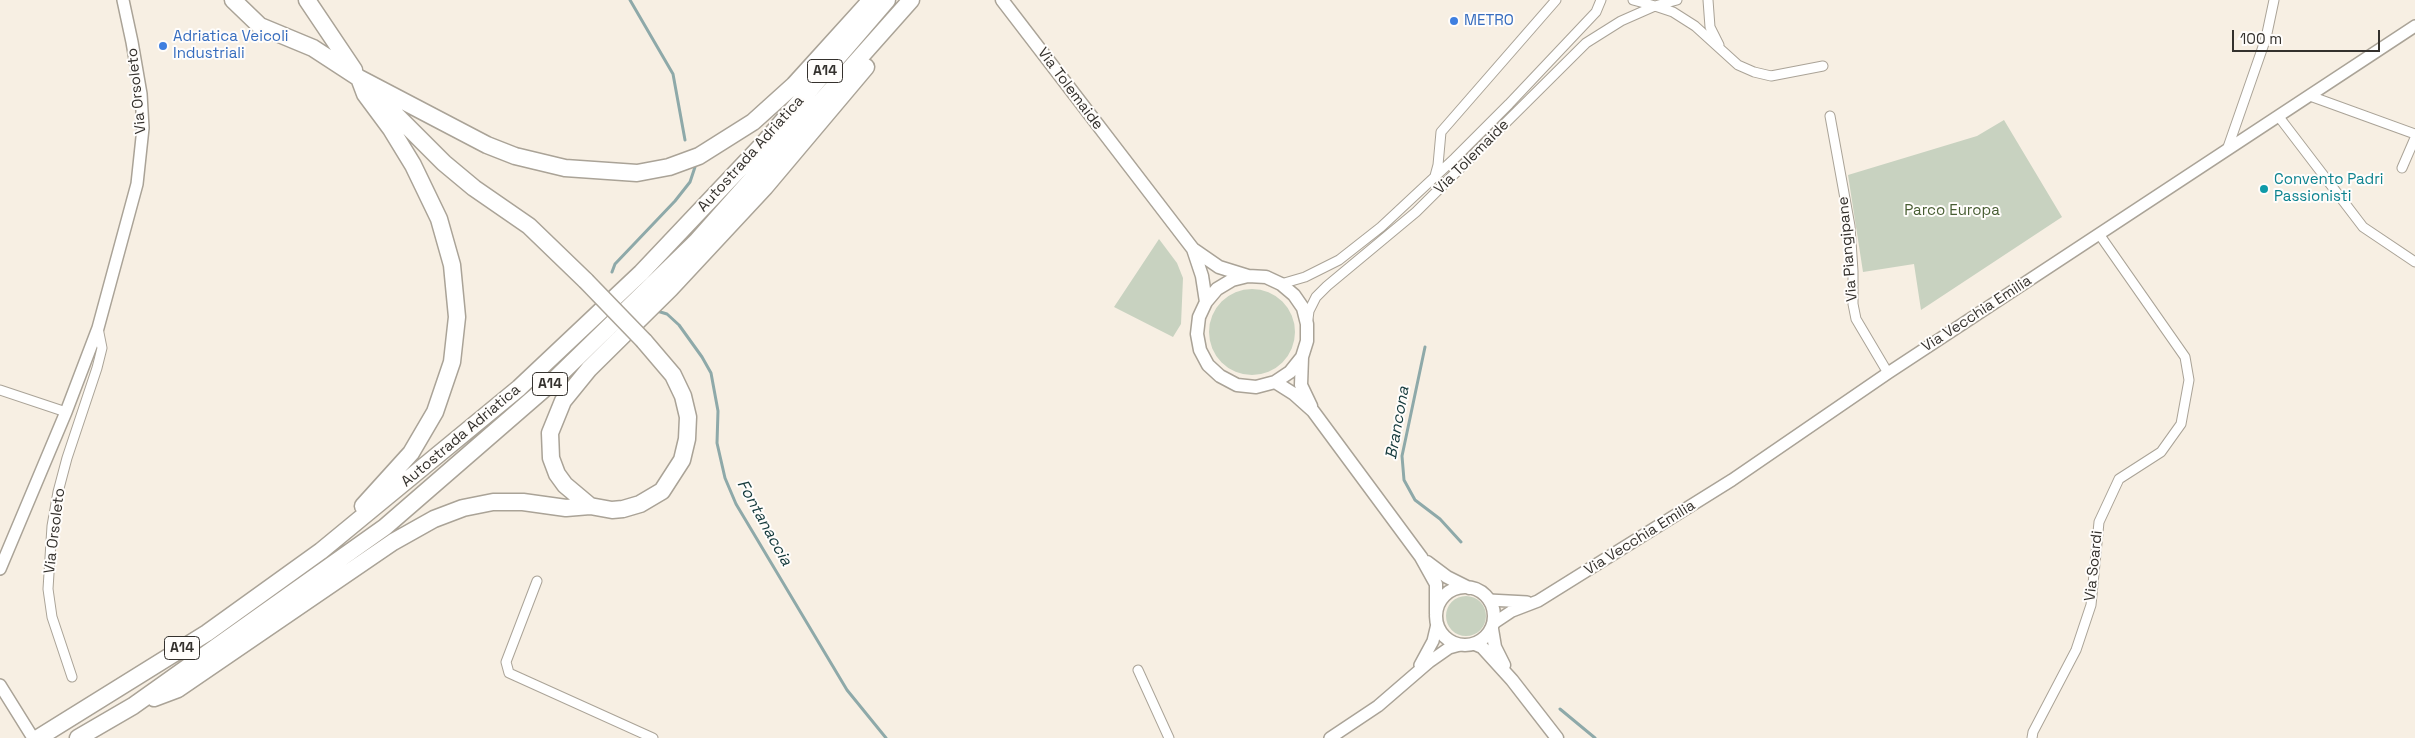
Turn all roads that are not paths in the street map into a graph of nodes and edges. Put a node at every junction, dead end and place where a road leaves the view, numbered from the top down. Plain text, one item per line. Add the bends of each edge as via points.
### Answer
1 (123, 0) edge
2 (234, 0) edge
3 (307, 0) edge
4 (871, 0) edge
5 (887, 0) edge
6 (912, 0) edge
7 (917, 0) edge
8 (1002, 0) edge
9 (1556, 0) edge
10 (1602, 0) edge
11 (1633, 0) edge
12 (1677, 0) edge
13 (1708, 0) edge
14 (2274, 0) edge
15 (1655, 6) junction
16 (2415, 26) edge
17 (1724, 54) junction
18 (1823, 66) dead end
19 (359, 78) junction
20 (2310, 96) junction
21 (1830, 116) dead end
22 (2279, 117) junction
23 (2415, 136) edge
24 (2227, 150) junction
25 (2402, 168) dead end
26 (1434, 177) junction
27 (2099, 234) junction
28 (1193, 249) junction
29 (2415, 262) edge
30 (1248, 276) junction
31 (1282, 284) junction
32 (1206, 302) junction
33 (1307, 324) junction
34 (98, 328) junction
35 (1302, 356) junction
36 (1888, 373) junction
37 (1274, 382) junction
38 (0, 390) edge
39 (1313, 410) junction
40 (66, 412) junction
41 (590, 506) junction
42 (321, 551) junction
43 (1421, 557) junction
44 (0, 569) edge
45 (537, 582) dead end
46 (1469, 588) junction
47 (1489, 600) junction
48 (1538, 601) junction
49 (1437, 619) junction
50 (1493, 626) junction
51 (1475, 644) junction
52 (1460, 645) junction
53 (1138, 670) dead end
54 (72, 677) dead end
55 (1411, 679) junction
56 (1512, 680) junction
57 (0, 685) edge
58 (133, 706) junction
59 (32, 738) edge
60 (38, 738) edge
61 (78, 738) edge
62 (653, 738) edge
63 (1169, 738) edge
64 (1330, 738) edge
65 (1557, 738) edge
66 (2032, 738) edge

1 - 34 street, Via Orsoleto via 141,94 141,158
2 - 19 highway via 260,26 313,48
3 - 19 highway
4 - 19 highway via 800,79 753,122 699,156 650,171 590,172 515,156 464,135
5 - 42 highway, Autostrada Adriatica / A14 via 764,143 640,273 519,388
6 - 58 highway, Autostrada Adriatica / A14 via 696,242 551,383 385,527
7 - 41 highway via 765,187 670,289 589,369 563,401 550,433 550,458 565,485
8 - 28 main road, Via Tolemaide
9 - 26 street via 1441,132
10 - 26 street, Via Tolemaide via 1591,18
11 - 15 street
12 - 15 street, Via Tolemaide
13 - 17 street via 1710,27
14 - 24 street via 2266,38
15 - 17 street via 1673,12 1695,26
15 - 33 street, Via Tolemaide via 1586,43 1416,212 1327,286 1316,298
16 - 20 street, Via Vecchia Emilia
17 - 18 street via 1738,65 1771,76
19 - 41 highway, bridge via 444,163 528,226 644,340 673,375 683,396 688,428 678,470 662,491 640,504 612,510
19 - 42 highway via 365,94 413,165 439,219 452,265 457,317 447,380 423,434 398,469
20 - 22 street, Via Vecchia Emilia
20 - 23 street
21 - 36 street, Via Piangipane via 1850,226 1856,319
22 - 24 street, Via Vecchia Emilia
22 - 29 street via 2362,227
23 - 25 street
24 - 27 street, Via Vecchia Emilia
26 - 31 street, Via Tolemaide via 1381,227 1339,260
27 - 36 street, Via Vecchia Emilia
27 - 66 street, Via Soardi via 2185,357 2189,380 2181,424 2161,452 2119,479 2099,522 2091,605 2076,650
28 - 30 main road, Via Tolemaide via 1219,267
28 - 32 main road, Via Tolemaide
30 - 31 main road, Via Tolemaide
30 - 32 main road, Via Tolemaide via 1217,289
31 - 33 main road, Via Tolemaide via 1298,302
32 - 37 main road, Via Tolemaide via 1199,317 1197,334 1200,350 1208,365 1237,385 1256,387
33 - 35 main road, Via Tolemaide via 1307,341
34 - 40 street, Via Orsoleto
34 - 54 street, Via Orsoleto via 102,348 67,458 52,526 50,607
35 - 37 main road, Via Tolemaide via 1290,372
35 - 39 main road, Via Tolemaide via 1301,385
36 - 48 street, Via Vecchia Emilia via 1732,480
37 - 39 main road, Via Tolemaide
38 - 40 street
39 - 43 main road, Via Tolemaide
40 - 44 street, Via Orsoleto
41 - 58 highway via 566,508 493,502 463,508 434,519 393,542 178,689
42 - 60 highway, Autostrada Adriatica / A14 via 207,633
43 - 46 main road, Via Tolemaide via 1434,570
43 - 49 main road, Via Tolemaide via 1436,584
45 - 62 street via 506,662 509,673
46 - 47 main road, Via Tolemaide via 1480,591
46 - 49 main road via 1453,590 1446,595 1440,602
47 - 48 street
47 - 50 main road via 1494,613
48 - 50 street, Via Vecchia Emilia via 1512,611
49 - 52 main road via 1443,636
49 - 55 street via 1436,633
50 - 51 main road via 1487,636
50 - 56 main road via 1495,647
51 - 52 main road
51 - 56 main road via 1482,647
52 - 55 street via 1449,648
53 - 63 street
55 - 64 street
56 - 65 main road
57 - 59 street
58 - 61 highway, Autostrada Adriatica / A14

